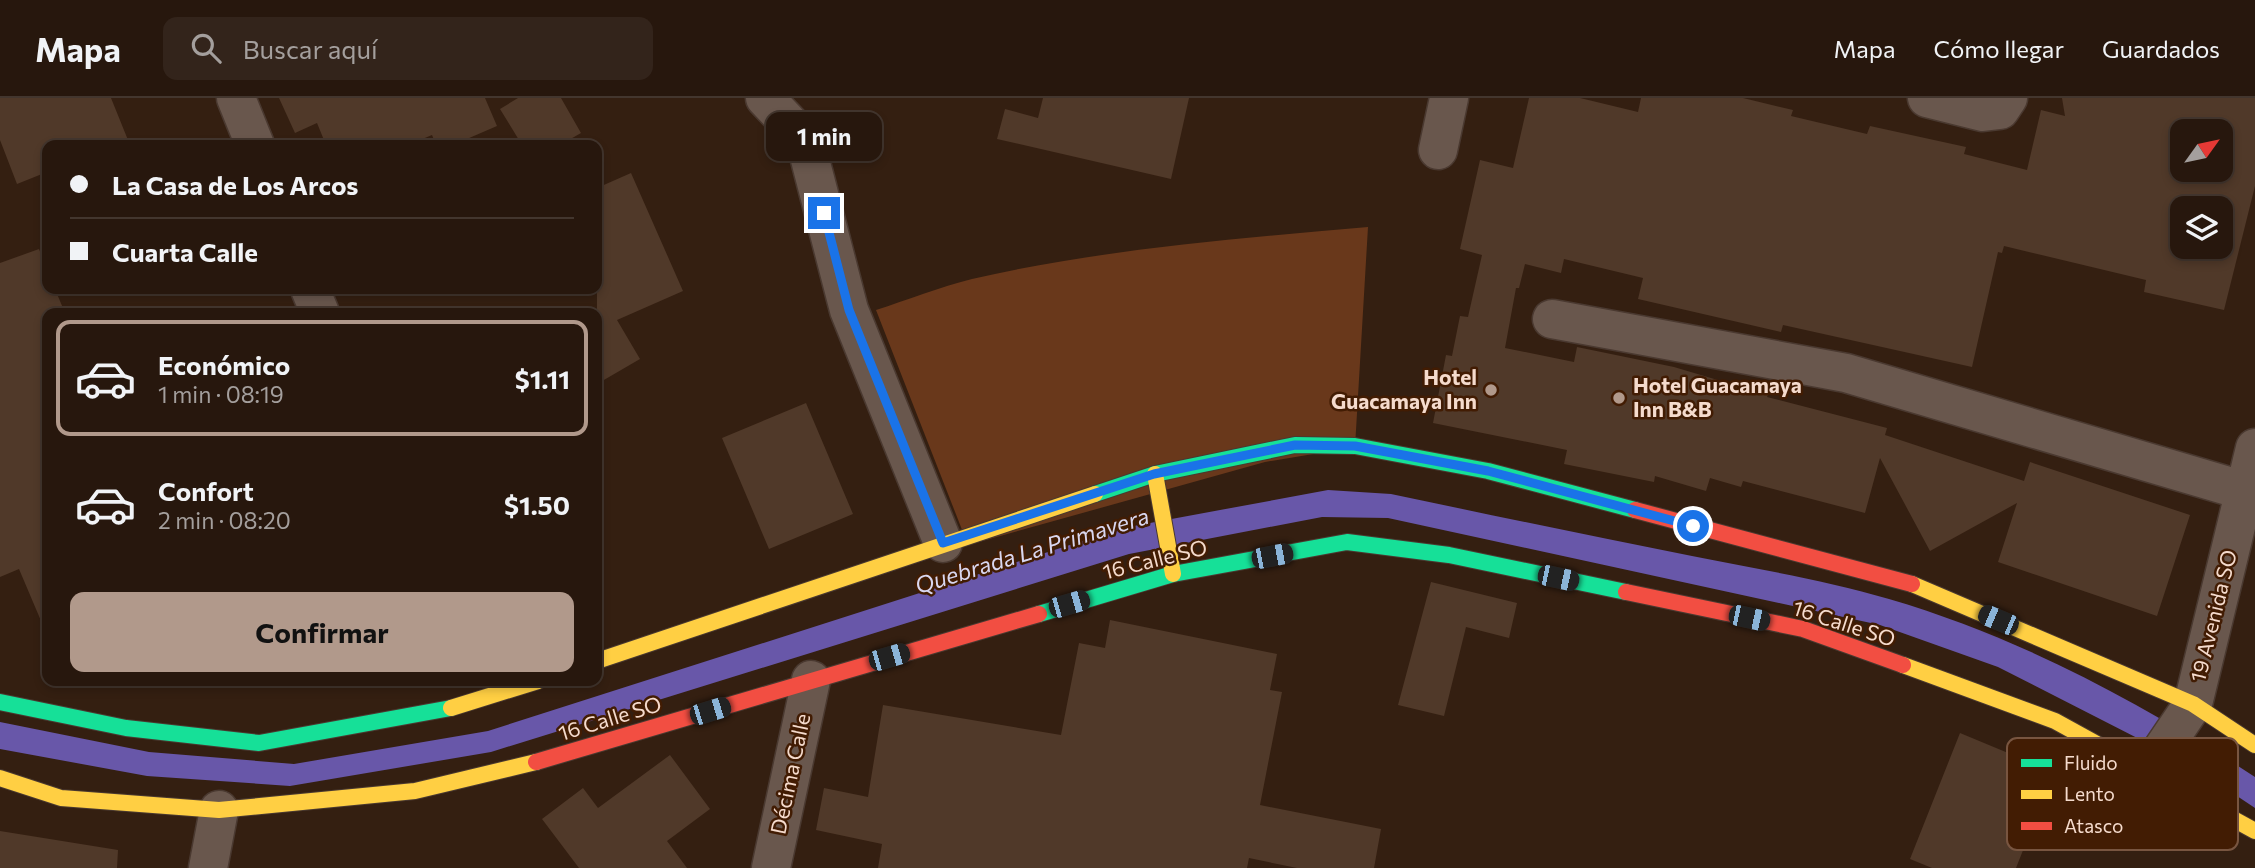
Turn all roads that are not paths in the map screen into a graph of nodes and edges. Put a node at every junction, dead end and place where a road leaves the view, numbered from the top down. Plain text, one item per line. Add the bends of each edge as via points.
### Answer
1 (236, 98) edge
2 (765, 98) edge
3 (1449, 98) edge
4 (1927, 98) edge
5 (2008, 98) edge
6 (253, 140) edge
7 (1438, 150) dead end
8 (1552, 319) dead end
9 (2255, 448) edge
10 (1154, 474) junction
11 (2245, 491) junction
12 (943, 543) junction
13 (1172, 574) junction
14 (602, 659) edge
15 (811, 680) junction
16 (506, 686) edge
17 (467, 692) edge
18 (0, 702) edge
19 (2190, 707) junction
20 (2088, 738) edge
21 (2170, 738) edge
22 (2255, 745) edge
23 (0, 778) edge
24 (219, 810) junction
25 (2238, 821) edge
26 (2255, 831) edge
27 (208, 868) edge
28 (771, 868) edge

1 - 6 street
2 - 12 street via 805,140 849,310
3 - 7 street
4 - 5 street via 1983,112 2000,110
8 - 11 street via 1846,373
9 - 11 street, 19 Avenida SO
10 - 12 street
10 - 13 street
10 - 19 street via 1295,445 1355,446 1488,471 1925,588
11 - 19 street, 19 Avenida SO
12 - 14 street
13 - 15 street, 16 Calle SO
13 - 20 street, 16 Calle SO via 1347,542 1449,555 1803,629 2055,721
15 - 24 street, 16 Calle SO via 558,757 415,791
15 - 28 street, Décima Calle
16 - 17 street
17 - 18 street via 259,743 127,728
19 - 21 street, 19 Avenida SO
19 - 22 street
23 - 24 street, 16 Calle SO via 61,799
24 - 27 street
25 - 26 street, 16 Calle SO

